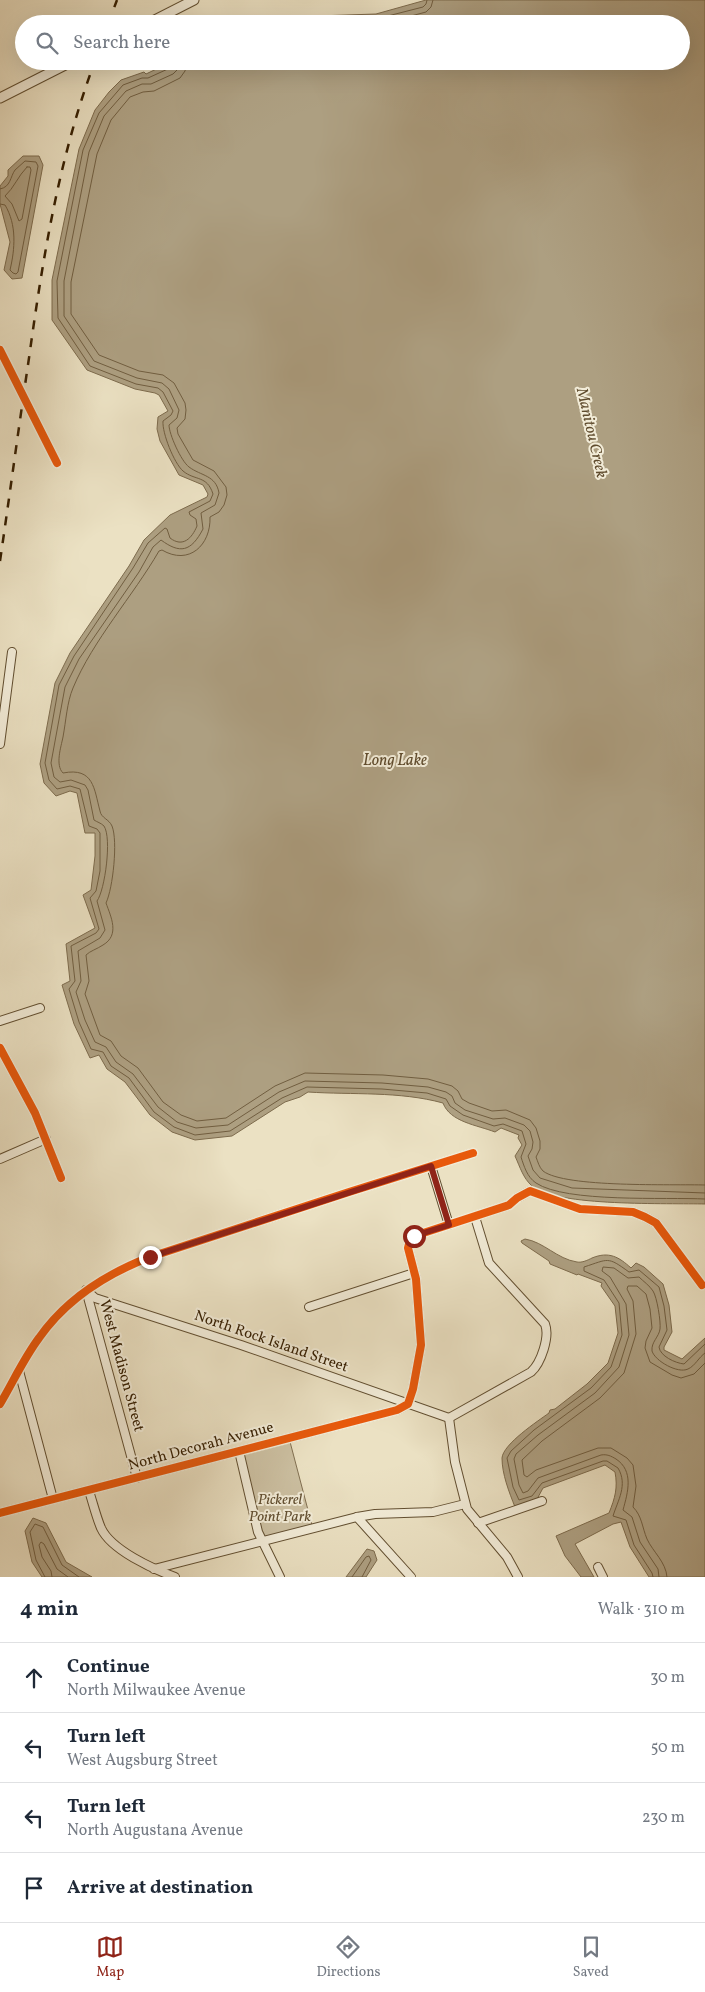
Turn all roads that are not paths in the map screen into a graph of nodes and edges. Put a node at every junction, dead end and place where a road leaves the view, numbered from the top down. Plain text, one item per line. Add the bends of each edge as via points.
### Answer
1 (194, 0) edge
2 (165, 15) edge
3 (55, 70) edge
4 (0, 98) edge
5 (0, 350) edge
6 (57, 463) dead end
7 (12, 652) dead end
8 (0, 744) edge
9 (40, 1008) dead end
10 (0, 1021) edge
11 (0, 1048) edge
12 (46, 1139) junction
13 (473, 1153) dead end
14 (0, 1159) edge
15 (431, 1166) junction
16 (61, 1178) dead end
17 (475, 1217) junction
18 (449, 1225) junction
19 (414, 1272) junction
20 (702, 1284) dead end
21 (86, 1290) junction
22 (310, 1307) dead end
23 (19, 1371) junction
24 (0, 1404) edge
25 (408, 1404) junction
26 (449, 1418) junction
27 (239, 1451) junction
28 (137, 1478) junction
29 (89, 1490) junction
30 (53, 1500) junction
31 (542, 1501) dead end
32 (465, 1504) junction
33 (0, 1513) edge
34 (356, 1517) junction
35 (478, 1523) junction
36 (263, 1542) junction
37 (598, 1567) dead end
38 (154, 1569) junction
39 (175, 1577) edge
40 (280, 1577) edge
41 (412, 1577) edge
42 (518, 1577) edge
43 (603, 1577) edge

1 - 2 street
3 - 4 street
5 - 6 street
7 - 8 street
9 - 10 street
11 - 12 street
12 - 14 street
12 - 16 street
13 - 15 street
15 - 18 street
15 - 21 street via 150,1257 122,1268
17 - 18 street
17 - 20 street via 509,1205 530,1191 580,1209 639,1213 656,1224
17 - 26 street via 490,1263 546,1324 547,1335 536,1367 531,1372
18 - 19 street via 410,1240 409,1255
19 - 22 street
19 - 25 street via 421,1345
21 - 23 street via 45,1330
21 - 25 street, North Rock Island Street via 95,1298
21 - 28 street, West Madison Street
23 - 24 street
23 - 30 street
25 - 26 street, North Rock Island Street
25 - 27 street, North Decorah Avenue via 398,1410
26 - 32 street
27 - 28 street, North Decorah Avenue
27 - 36 street
28 - 29 street, North Decorah Avenue
29 - 30 street, North Decorah Avenue
29 - 38 street via 101,1529 107,1537 117,1547
30 - 33 street, North Decorah Avenue
31 - 35 street
32 - 34 street via 433,1512
32 - 35 street
34 - 36 street
34 - 41 street
35 - 42 street via 507,1557
36 - 38 street
36 - 40 street
37 - 43 street
38 - 39 street

